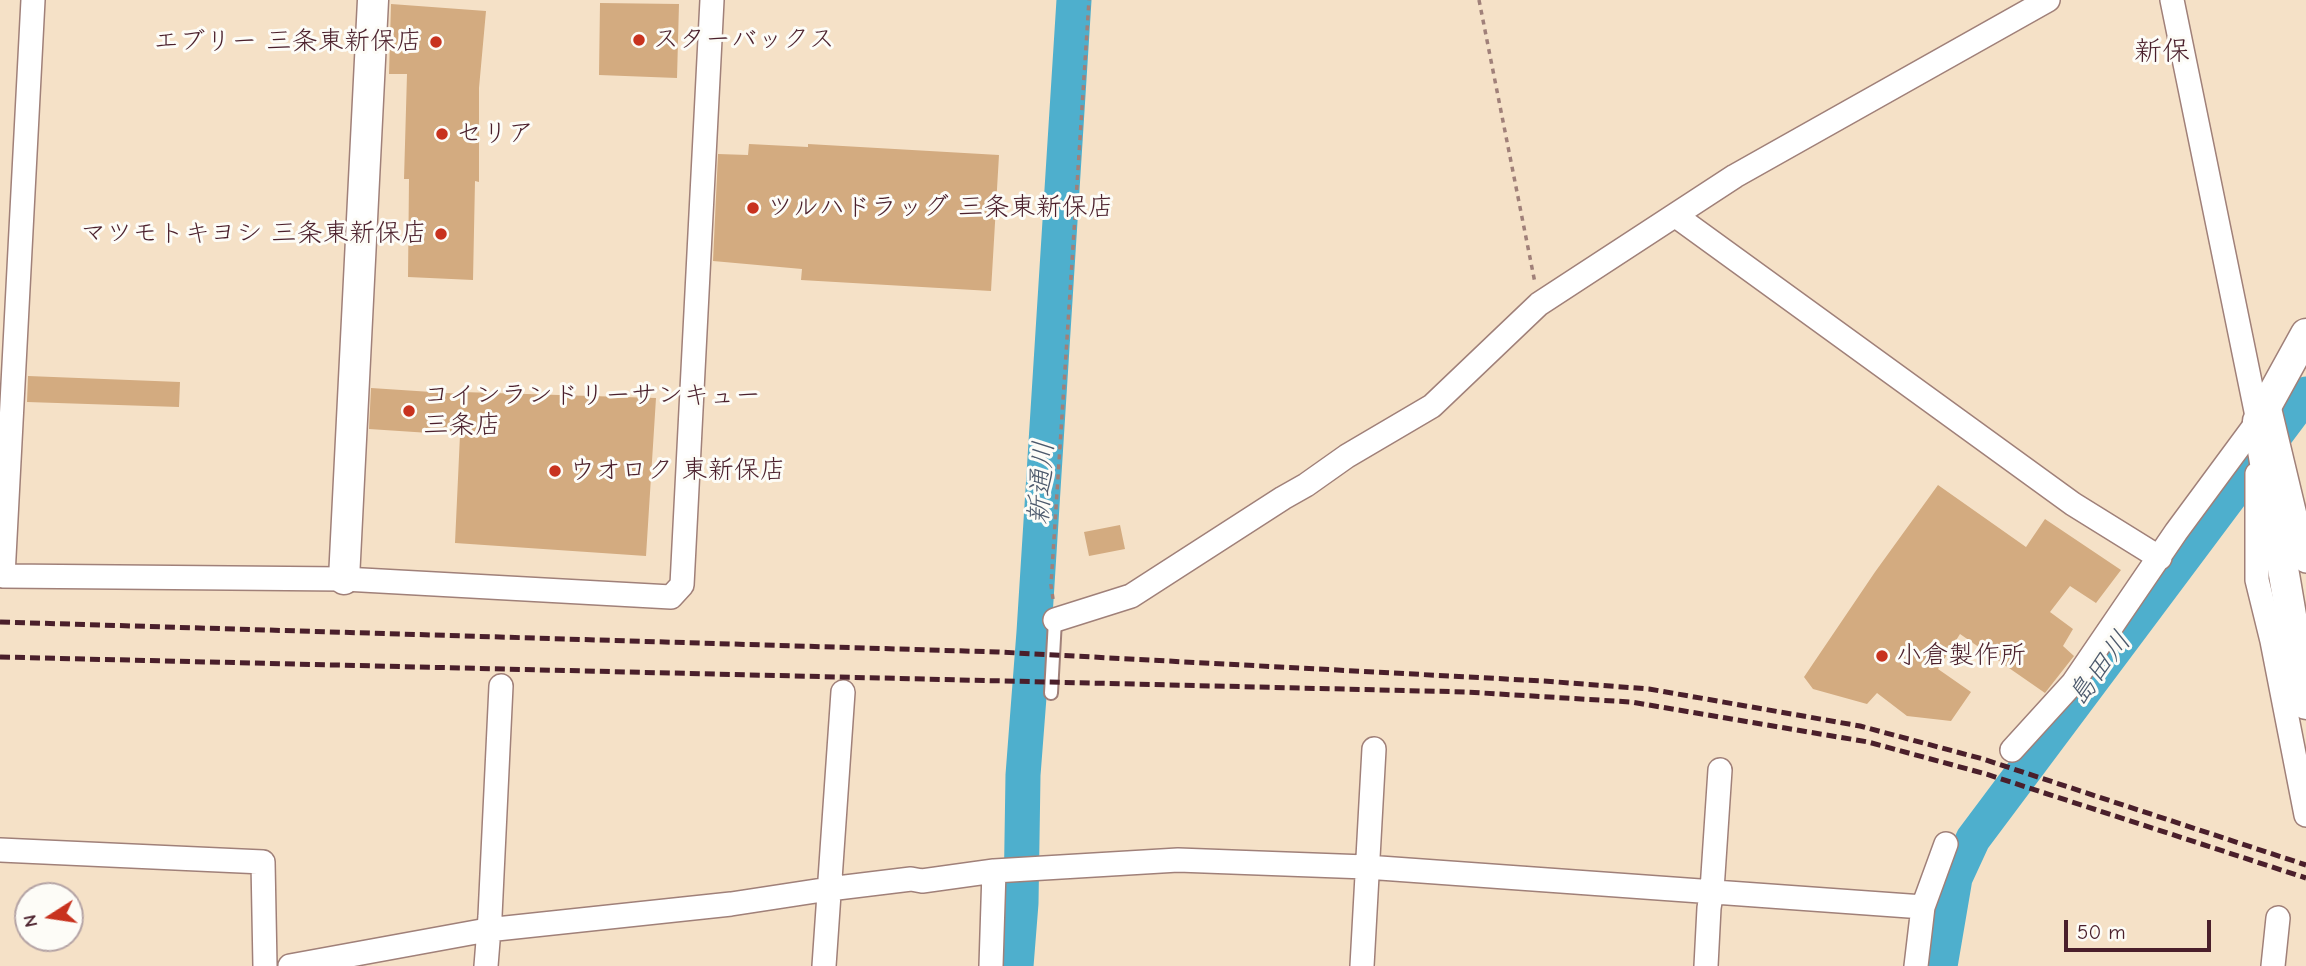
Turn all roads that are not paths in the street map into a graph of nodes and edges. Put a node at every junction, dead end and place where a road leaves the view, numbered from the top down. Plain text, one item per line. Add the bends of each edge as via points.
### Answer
1 (33, 0) edge
2 (373, 0) edge
3 (712, 0) edge
4 (2048, 0) edge
5 (2172, 0) edge
6 (1676, 216) junction
7 (2306, 334) edge
8 (2263, 412) junction
9 (2160, 558) junction
10 (2306, 561) edge
11 (1, 576) edge
12 (344, 579) junction
13 (1055, 620) joint
14 (501, 686) dead end
15 (843, 691) dead end
16 (2304, 692) edge
17 (1051, 693) dead end
18 (1374, 749) dead end
19 (2012, 750) dead end
20 (1720, 769) dead end
21 (2306, 815) edge
22 (1946, 844) dead end
23 (0, 850) edge
24 (1366, 867) junction
25 (994, 871) junction
26 (829, 889) junction
27 (1713, 890) junction
28 (1923, 907) junction
29 (2277, 918) dead end
30 (487, 930) junction
31 (265, 966) edge
32 (290, 966) edge
33 (486, 966) edge
34 (824, 966) edge
35 (991, 966) edge
36 (1362, 966) edge
37 (1706, 966) edge
38 (1916, 966) edge
39 (2273, 966) edge

1 - 11 street
2 - 12 street
3 - 12 street via 681,585 671,597
4 - 6 street via 1735,176
5 - 8 street
6 - 9 street via 2073,505
6 - 13 street via 1539,304 1432,406 1132,596
7 - 8 street
8 - 9 street
8 - 10 street
8 - 16 street
8 - 21 street via 2257,580
9 - 19 street via 2073,684
11 - 12 street
13 - 17 lane
14 - 30 street
15 - 26 street
18 - 24 street
20 - 27 street
22 - 28 street
23 - 31 street via 262,862
24 - 25 street via 1178,860
24 - 27 street
24 - 36 street
25 - 26 street
25 - 35 street
26 - 30 street
26 - 34 street
27 - 28 street
27 - 37 street
28 - 38 street
29 - 39 street
30 - 32 street
30 - 33 street

